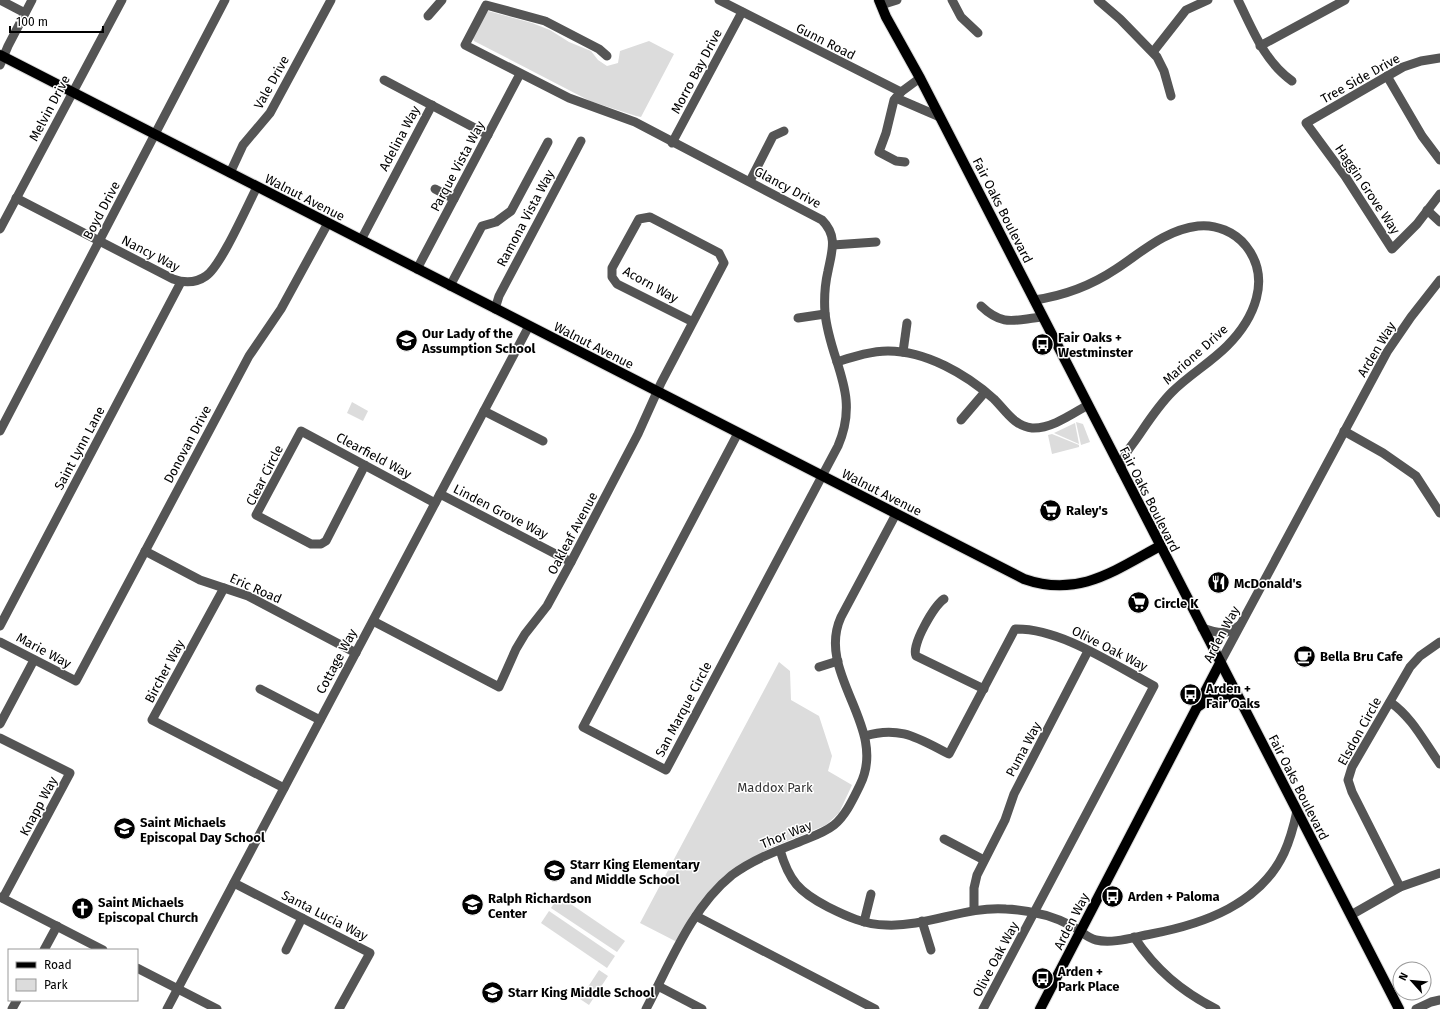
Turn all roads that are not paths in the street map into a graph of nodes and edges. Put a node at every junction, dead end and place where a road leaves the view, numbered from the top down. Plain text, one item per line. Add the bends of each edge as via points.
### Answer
1 (0, 0) edge
2 (32, 0) edge
3 (122, 0) edge
4 (225, 0) edge
5 (331, 0) edge
6 (442, 0) edge
7 (719, 0) edge
8 (897, 0) edge
9 (952, 0) edge
10 (1098, 0) edge
11 (1208, 0) edge
12 (1238, 0) edge
13 (1345, 0) edge
14 (880, 3) edge
15 (742, 12) junction
16 (25, 13) junction
17 (428, 16) dead end
18 (978, 33) dead end
19 (1260, 46) junction
20 (1153, 52) junction
21 (606, 56) dead end
22 (1440, 58) edge
23 (1, 59) edge
24 (520, 74) junction
25 (1387, 76) junction
26 (920, 78) junction
27 (384, 80) dead end
28 (1292, 81) dead end
29 (72, 92) junction
30 (898, 95) junction
31 (1170, 96) dead end
32 (432, 105) junction
33 (940, 117) junction
34 (1306, 123) joint
35 (784, 130) dead end
36 (155, 134) junction
37 (488, 135) junction
38 (581, 141) dead end
39 (548, 142) dead end
40 (672, 143) junction
41 (1440, 160) edge
42 (905, 162) dead end
43 (230, 173) junction
44 (750, 181) junction
45 (257, 187) junction
46 (435, 189) dead end
47 (1440, 194) edge
48 (16, 198) junction
49 (454, 199) junction
50 (1427, 210) junction
51 (1440, 222) edge
52 (328, 223) junction
53 (0, 229) edge
54 (361, 240) junction
55 (99, 241) junction
56 (876, 242) dead end
57 (833, 245) junction
58 (724, 260) joint
59 (417, 269) junction
60 (1440, 280) edge
61 (181, 282) junction
62 (450, 286) junction
63 (1034, 300) junction
64 (981, 306) dead end
65 (495, 309) junction
66 (825, 314) junction
67 (1043, 317) junction
68 (798, 318) dead end
69 (693, 322) junction
70 (907, 323) dead end
71 (529, 326) junction
72 (903, 352) junction
73 (837, 362) junction
74 (658, 392) junction
75 (985, 392) junction
76 (1088, 405) junction
77 (484, 411) junction
78 (961, 420) dead end
79 (0, 431) edge
80 (301, 431) joint
81 (1344, 431) junction
82 (738, 433) junction
83 (543, 442) dead end
84 (365, 465) junction
85 (1121, 470) junction
86 (823, 477) junction
87 (440, 494) junction
88 (435, 503) junction
89 (1440, 513) edge
90 (896, 514) junction
91 (1160, 546) junction
92 (144, 551) junction
93 (571, 562) junction
94 (224, 588) junction
95 (944, 599) dead end
96 (373, 621) junction
97 (1241, 624) junction
98 (0, 626) edge
99 (1202, 628) junction
100 (0, 642) edge
101 (1440, 642) edge
102 (1088, 651) junction
103 (356, 653) junction
104 (34, 660) junction
105 (838, 661) junction
106 (1220, 663) junction
107 (819, 668) dead end
108 (76, 682) joint
109 (260, 689) dead end
110 (984, 689) junction
111 (1239, 699) junction
112 (1390, 702) junction
113 (1197, 707) junction
114 (320, 720) junction
115 (0, 724) edge
116 (865, 736) junction
117 (0, 738) edge
118 (1440, 764) edge
119 (284, 788) junction
120 (1297, 811) junction
121 (944, 839) dead end
122 (780, 850) junction
123 (984, 860) junction
124 (1440, 873) edge
125 (234, 883) junction
126 (1400, 887) junction
127 (871, 894) dead end
128 (2, 898) edge
129 (974, 910) junction
130 (1034, 913) junction
131 (1351, 915) junction
132 (696, 916) junction
133 (302, 918) junction
134 (922, 921) junction
135 (864, 922) junction
136 (57, 926) junction
137 (1080, 932) junction
138 (1134, 937) junction
139 (45, 949) edge
140 (101, 949) edge
141 (286, 950) dead end
142 (932, 950) dead end
143 (138, 969) edge
144 (658, 986) junction
145 (178, 989) junction
146 (1440, 1000) edge
147 (1440, 1006) edge
148 (1426, 1007) edge
149 (167, 1009) edge
150 (217, 1009) edge
151 (339, 1009) edge
152 (646, 1009) edge
153 (702, 1009) edge
154 (875, 1009) edge
155 (984, 1009) edge
156 (1040, 1009) edge
157 (1216, 1009) edge
158 (1399, 1009) edge
159 (1416, 1009) edge
160 (1436, 1009) edge

1 - 16 street
2 - 16 street
3 - 29 street, Melvin Drive
4 - 36 street, Boyd Drive
5 - 43 street, Vale Drive via 270,113 243,145
6 - 17 street
7 - 15 street, Gunn Road
8 - 14 street
9 - 18 street via 961,17
10 - 20 street
11 - 20 street via 1186,10
12 - 19 street
13 - 19 street
14 - 26 main road, Fair Oaks Boulevard
15 - 30 street, Gunn Road
15 - 40 street, Morro Bay Drive
16 - 23 street
19 - 28 street via 1271,62
20 - 31 street via 1161,64
21 - 24 street, Glancy Drive via 599,49 545,21 486,5 465,45
22 - 25 street, Tree Side Drive via 1412,63
23 - 29 main road, Walnut Avenue
24 - 37 street, Parque Vista Way
24 - 40 street, Glancy Drive via 569,98 635,122
25 - 34 street, Tree Side Drive
25 - 41 street via 1422,136
26 - 30 street
26 - 33 main road, Fair Oaks Boulevard
27 - 32 street
29 - 36 main road, Walnut Avenue
29 - 48 street, Melvin Drive
30 - 33 street, Gunn Road
30 - 42 street via 879,152 896,161
32 - 37 street, Adelina Way
32 - 54 street, Adelina Way
33 - 63 main road, Fair Oaks Boulevard
34 - 50 street, Haggin Grove Way via 1345,176 1392,249
35 - 44 street via 773,136
36 - 43 main road, Walnut Avenue
36 - 55 street, Boyd Drive
37 - 49 street, Parque Vista Way
38 - 65 street, Ramona Vista Way via 499,296
39 - 62 street via 511,212 496,222 482,226
40 - 44 street, Glancy Drive
43 - 45 main road, Walnut Avenue
44 - 57 street, Glancy Drive via 822,220 830,231
45 - 52 main road, Walnut Avenue
45 - 61 street, Nancy Way via 212,270 198,280
46 - 49 street
47 - 50 street, Haggin Grove Way
48 - 53 street, Melvin Drive
48 - 55 street, Nancy Way
49 - 59 street, Parque Vista Way
50 - 51 street
52 - 54 main road, Walnut Avenue
52 - 92 street, Donovan Drive via 282,310 248,356
54 - 59 main road, Walnut Avenue
55 - 61 street, Nancy Way
55 - 79 street, Boyd Drive
56 - 57 street
57 - 66 street via 825,284
58 - 69 street, Oakleaf Avenue
58 - 69 street, Acorn Way via 720,253 650,217 645,217 636,223 612,268 612,277 618,284
59 - 62 main road, Walnut Avenue
60 - 81 street, Arden Way via 1395,340
61 - 98 street, Saint Lynn Lane
62 - 65 main road, Walnut Avenue
63 - 67 main road, Fair Oaks Boulevard
63 - 85 street, Marione Drive via 1064,293 1092,282 1116,269 1162,237 1190,227 1205,226 1224,230 1237,237 1253,256 1258,270 1259,290 1255,305 1244,325 1227,346 1182,382 1160,406 1125,456
64 - 67 street via 995,317 1014,322
65 - 71 main road, Walnut Avenue
66 - 68 street
66 - 73 street
67 - 76 main road, Fair Oaks Boulevard
69 - 74 street, Oakleaf Avenue
70 - 72 street
71 - 74 main road, Walnut Avenue
71 - 77 street, Cottage Way
72 - 73 street via 878,352
72 - 75 street via 957,373
73 - 86 street via 847,397 846,423 843,436
74 - 82 main road, Walnut Avenue
74 - 93 street, Oakleaf Avenue
75 - 76 street via 1014,421 1031,428 1049,425
75 - 78 street
76 - 85 main road, Fair Oaks Boulevard
77 - 83 street
77 - 87 street, Cottage Way
80 - 84 street, Clearfield Way
80 - 84 street, Clear Circle via 256,515 311,544 320,544 326,541
81 - 89 street via 1383,453 1416,476
81 - 97 street, Arden Way
82 - 86 main road, Walnut Avenue
82 - 86 street, San Marque Circle via 583,727 666,770
84 - 88 street, Clearfield Way
85 - 91 main road, Fair Oaks Boulevard
86 - 90 main road, Walnut Avenue
87 - 88 street, Cottage Way
87 - 93 street, Linden Grove Way
88 - 96 street, Cottage Way
90 - 91 main road, Walnut Avenue via 1019,577 1053,586 1074,586 1093,581
90 - 105 street, Thor Way via 839,622 835,642
91 - 99 main road, Fair Oaks Boulevard
92 - 94 street, Eric Road via 200,580
92 - 108 street, Donovan Drive
93 - 96 street, Oakleaf Avenue via 547,606 516,649 499,687
94 - 103 street, Eric Road via 248,596
94 - 119 street, Bircher Way via 152,720
95 - 110 street via 934,608 915,652 920,659
96 - 103 street, Cottage Way
97 - 99 street via 1234,630 1222,633
97 - 106 street, Arden Way
99 - 106 main road, Fair Oaks Boulevard
100 - 104 street, Marie Way
101 - 112 street, Elsdon Circle via 1416,659
102 - 110 street, Olive Oak Way via 1054,635 1015,629
102 - 123 street, Puma Way via 1014,794 1005,820
102 - 130 street, Olive Oak Way via 1154,686
103 - 114 street, Cottage Way
104 - 108 street, Marie Way
104 - 115 street
105 - 107 street
105 - 116 street, Thor Way
106 - 111 main road, Fair Oaks Boulevard
106 - 113 main road, Arden Way
109 - 114 street
110 - 116 street, Olive Oak Way via 950,754 906,733 886,731
111 - 113 main road via 1216,696
111 - 120 main road, Fair Oaks Boulevard
112 - 118 street via 1413,722
112 - 126 street, Elsdon Circle via 1352,767 1348,780
113 - 137 main road, Arden Way
114 - 119 street, Cottage Way
116 - 122 street, Thor Way via 868,764 846,812 820,834
117 - 128 street, Knapp Way via 70,773
119 - 125 street, Cottage Way
120 - 131 main road, Fair Oaks Boulevard
120 - 138 street via 1284,853 1270,875 1253,893 1232,907 1205,919
121 - 123 street
122 - 132 street, Thor Way via 754,861 732,876 709,898
122 - 135 street via 788,874 804,893 843,915
123 - 129 street, Puma Way via 975,884
124 - 126 street
125 - 133 street, Santa Lucia Way
125 - 145 street, Cottage Way
126 - 131 street
127 - 135 street
128 - 136 street
129 - 130 street via 1005,909
129 - 134 street
130 - 137 street via 1056,919
130 - 155 street, Olive Oak Way
131 - 158 main road, Fair Oaks Boulevard
132 - 144 street, Thor Way
132 - 154 street
133 - 141 street
133 - 151 street, Santa Lucia Way via 370,953
134 - 135 street via 892,925
134 - 142 street
136 - 139 street
136 - 140 street
137 - 138 street via 1100,941
137 - 156 main road, Arden Way
138 - 157 street via 1150,960 1171,981
143 - 145 street
144 - 152 street, Thor Way
144 - 153 street
145 - 149 street, Cottage Way
145 - 150 street
146 - 148 street
147 - 160 street
148 - 159 street

